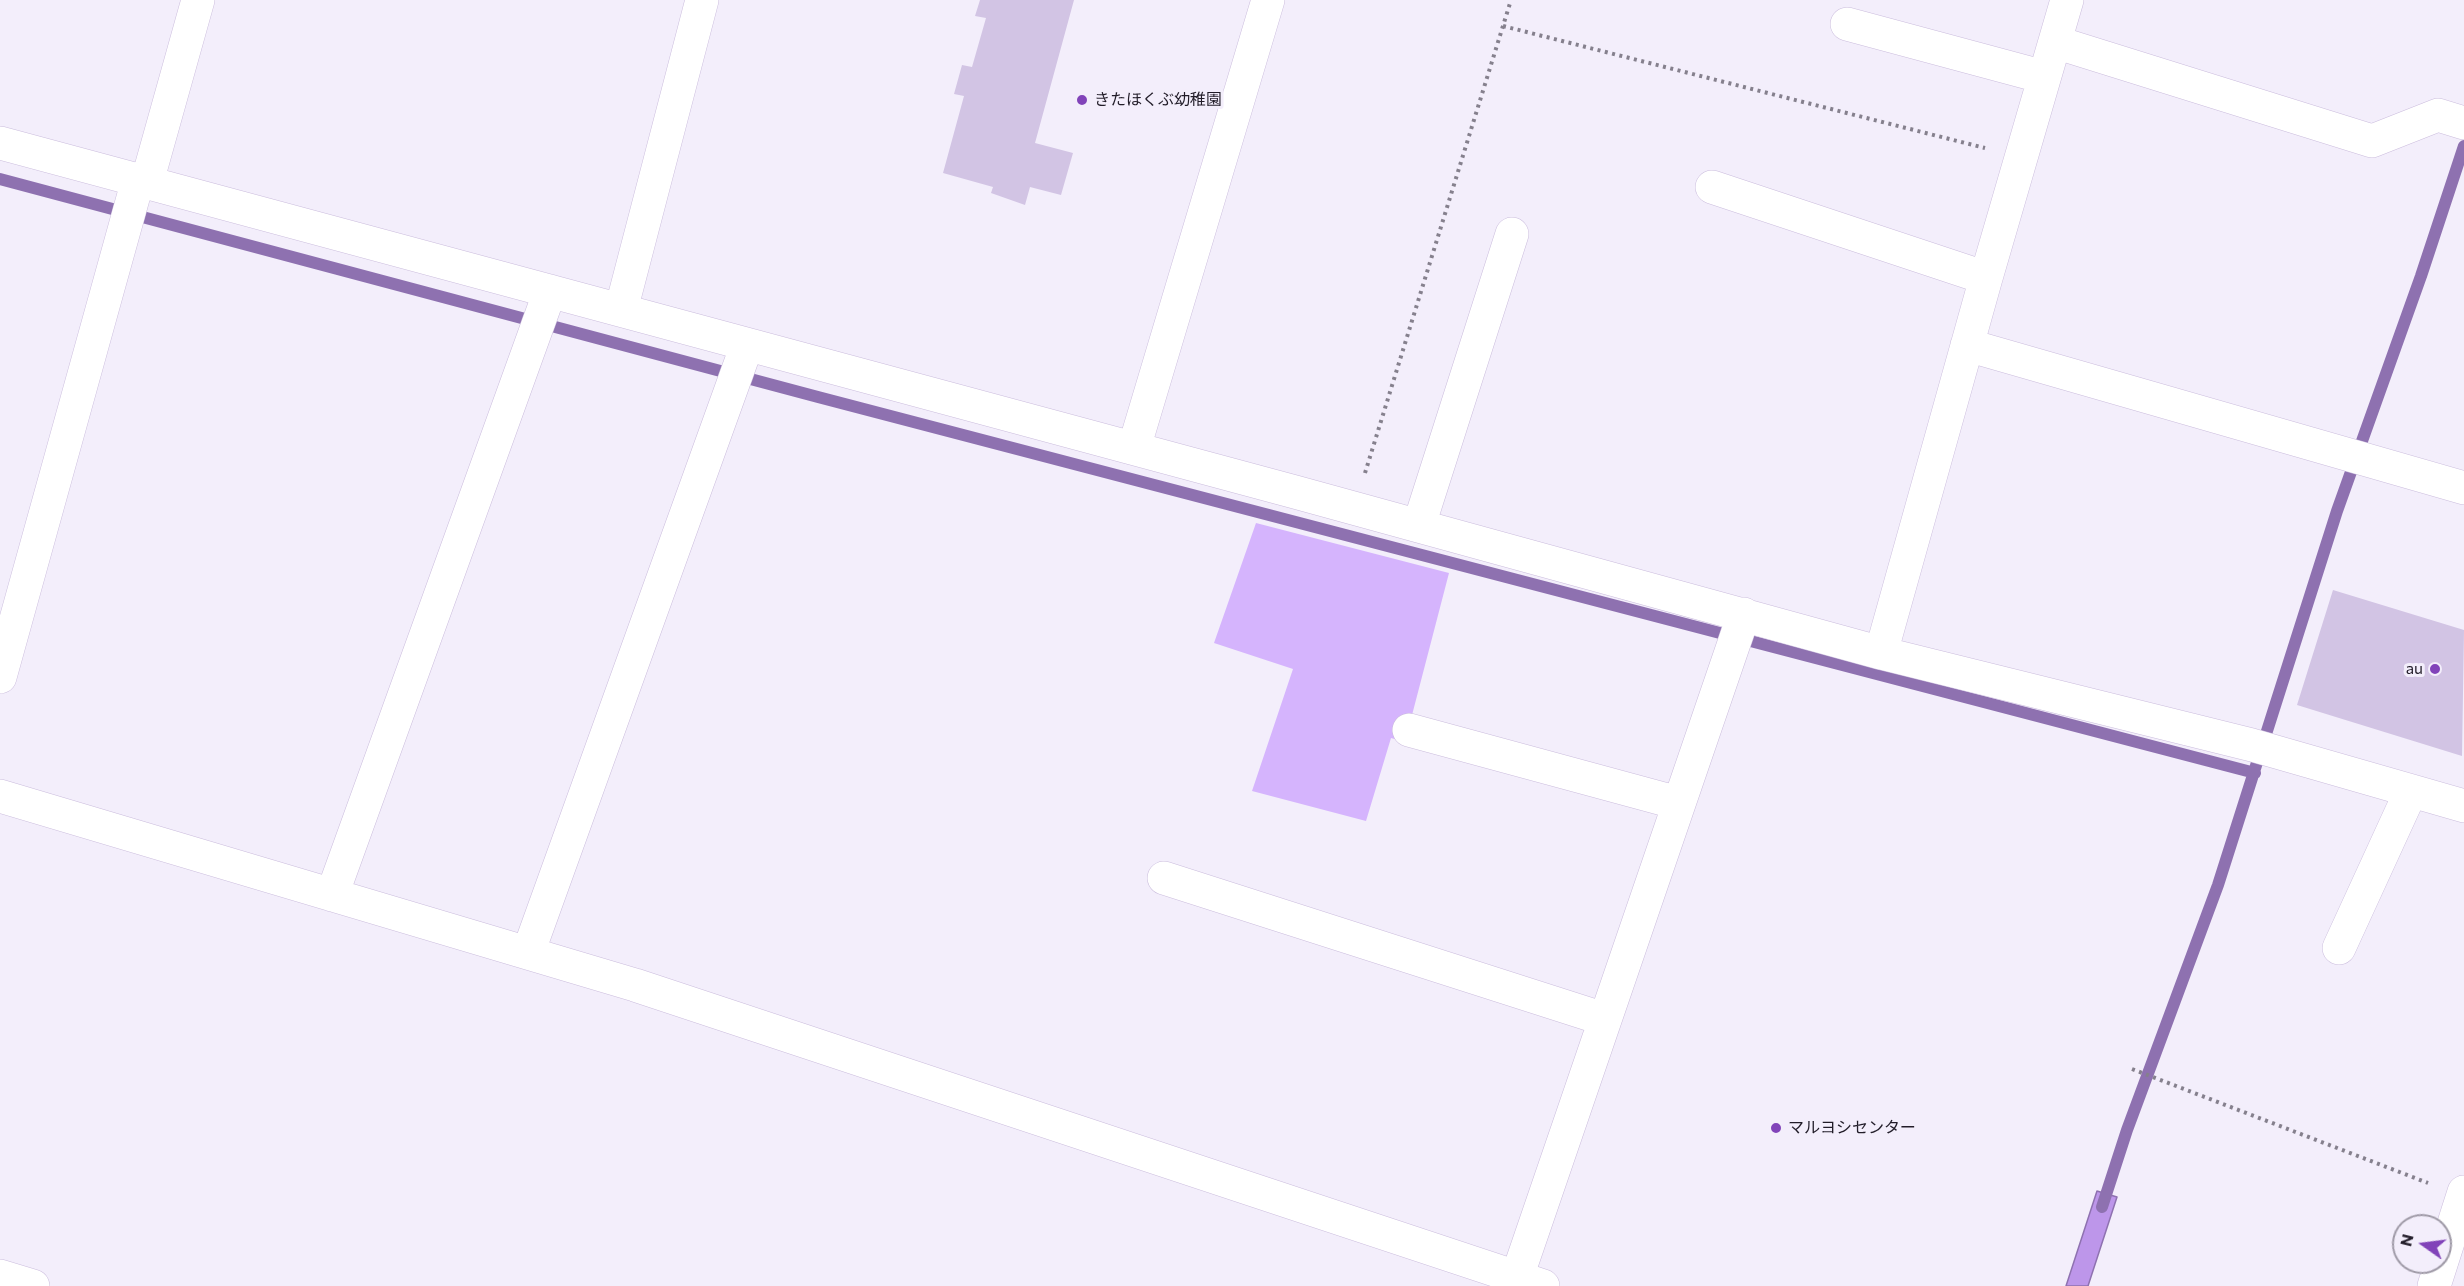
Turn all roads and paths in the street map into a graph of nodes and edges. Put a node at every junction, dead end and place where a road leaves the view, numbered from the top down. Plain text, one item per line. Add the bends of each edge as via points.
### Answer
1 (198, 0) edge
2 (702, 0) edge
3 (1268, 0) edge
4 (1511, 0) edge
5 (2067, 0) edge
6 (1848, 24) dead end
7 (1503, 26) junction
8 (2055, 42) junction
9 (2044, 77) junction
10 (2464, 123) edge
11 (0, 143) edge
12 (2021, 157) junction
13 (142, 181) junction
14 (1712, 187) dead end
15 (1512, 234) dead end
16 (1986, 278) junction
17 (550, 291) junction
18 (621, 310) junction
19 (747, 345) junction
20 (1967, 345) junction
21 (1134, 448) junction
22 (2464, 488) edge
23 (1354, 508) junction
24 (1419, 525) junction
25 (1744, 614) junction
26 (1881, 653) junction
27 (0, 677) edge
28 (1409, 730) dead end
29 (2411, 791) junction
30 (0, 796) edge
31 (1678, 803) junction
32 (2464, 806) edge
33 (1164, 878) dead end
34 (332, 895) junction
35 (2339, 948) dead end
36 (528, 953) junction
37 (1604, 1020) junction
38 (2132, 1069) dead end
39 (2463, 1194) edge
40 (0, 1276) edge
41 (1530, 1281) edge
42 (33, 1286) edge
43 (2434, 1286) edge

1 - 13 street
2 - 18 street
3 - 21 street
4 - 7 path
5 - 8 street
6 - 9 street
7 - 12 path
7 - 23 path
8 - 9 street
8 - 10 street via 2372,141 2438,115
9 - 12 street
11 - 13 street
12 - 16 street
13 - 17 street
13 - 27 street
14 - 16 street
15 - 24 street
16 - 20 street
17 - 18 street
17 - 34 street
18 - 19 street
19 - 21 street
19 - 36 street
20 - 22 street
20 - 26 street
21 - 23 street
23 - 24 street
24 - 25 street
25 - 26 street
25 - 31 street
26 - 29 street via 2252,745
28 - 31 street
29 - 32 street
29 - 35 street
30 - 34 street
31 - 37 street
33 - 37 street
34 - 36 street
36 - 41 street
37 - 41 street
38 - 39 path
39 - 43 street
40 - 42 street

